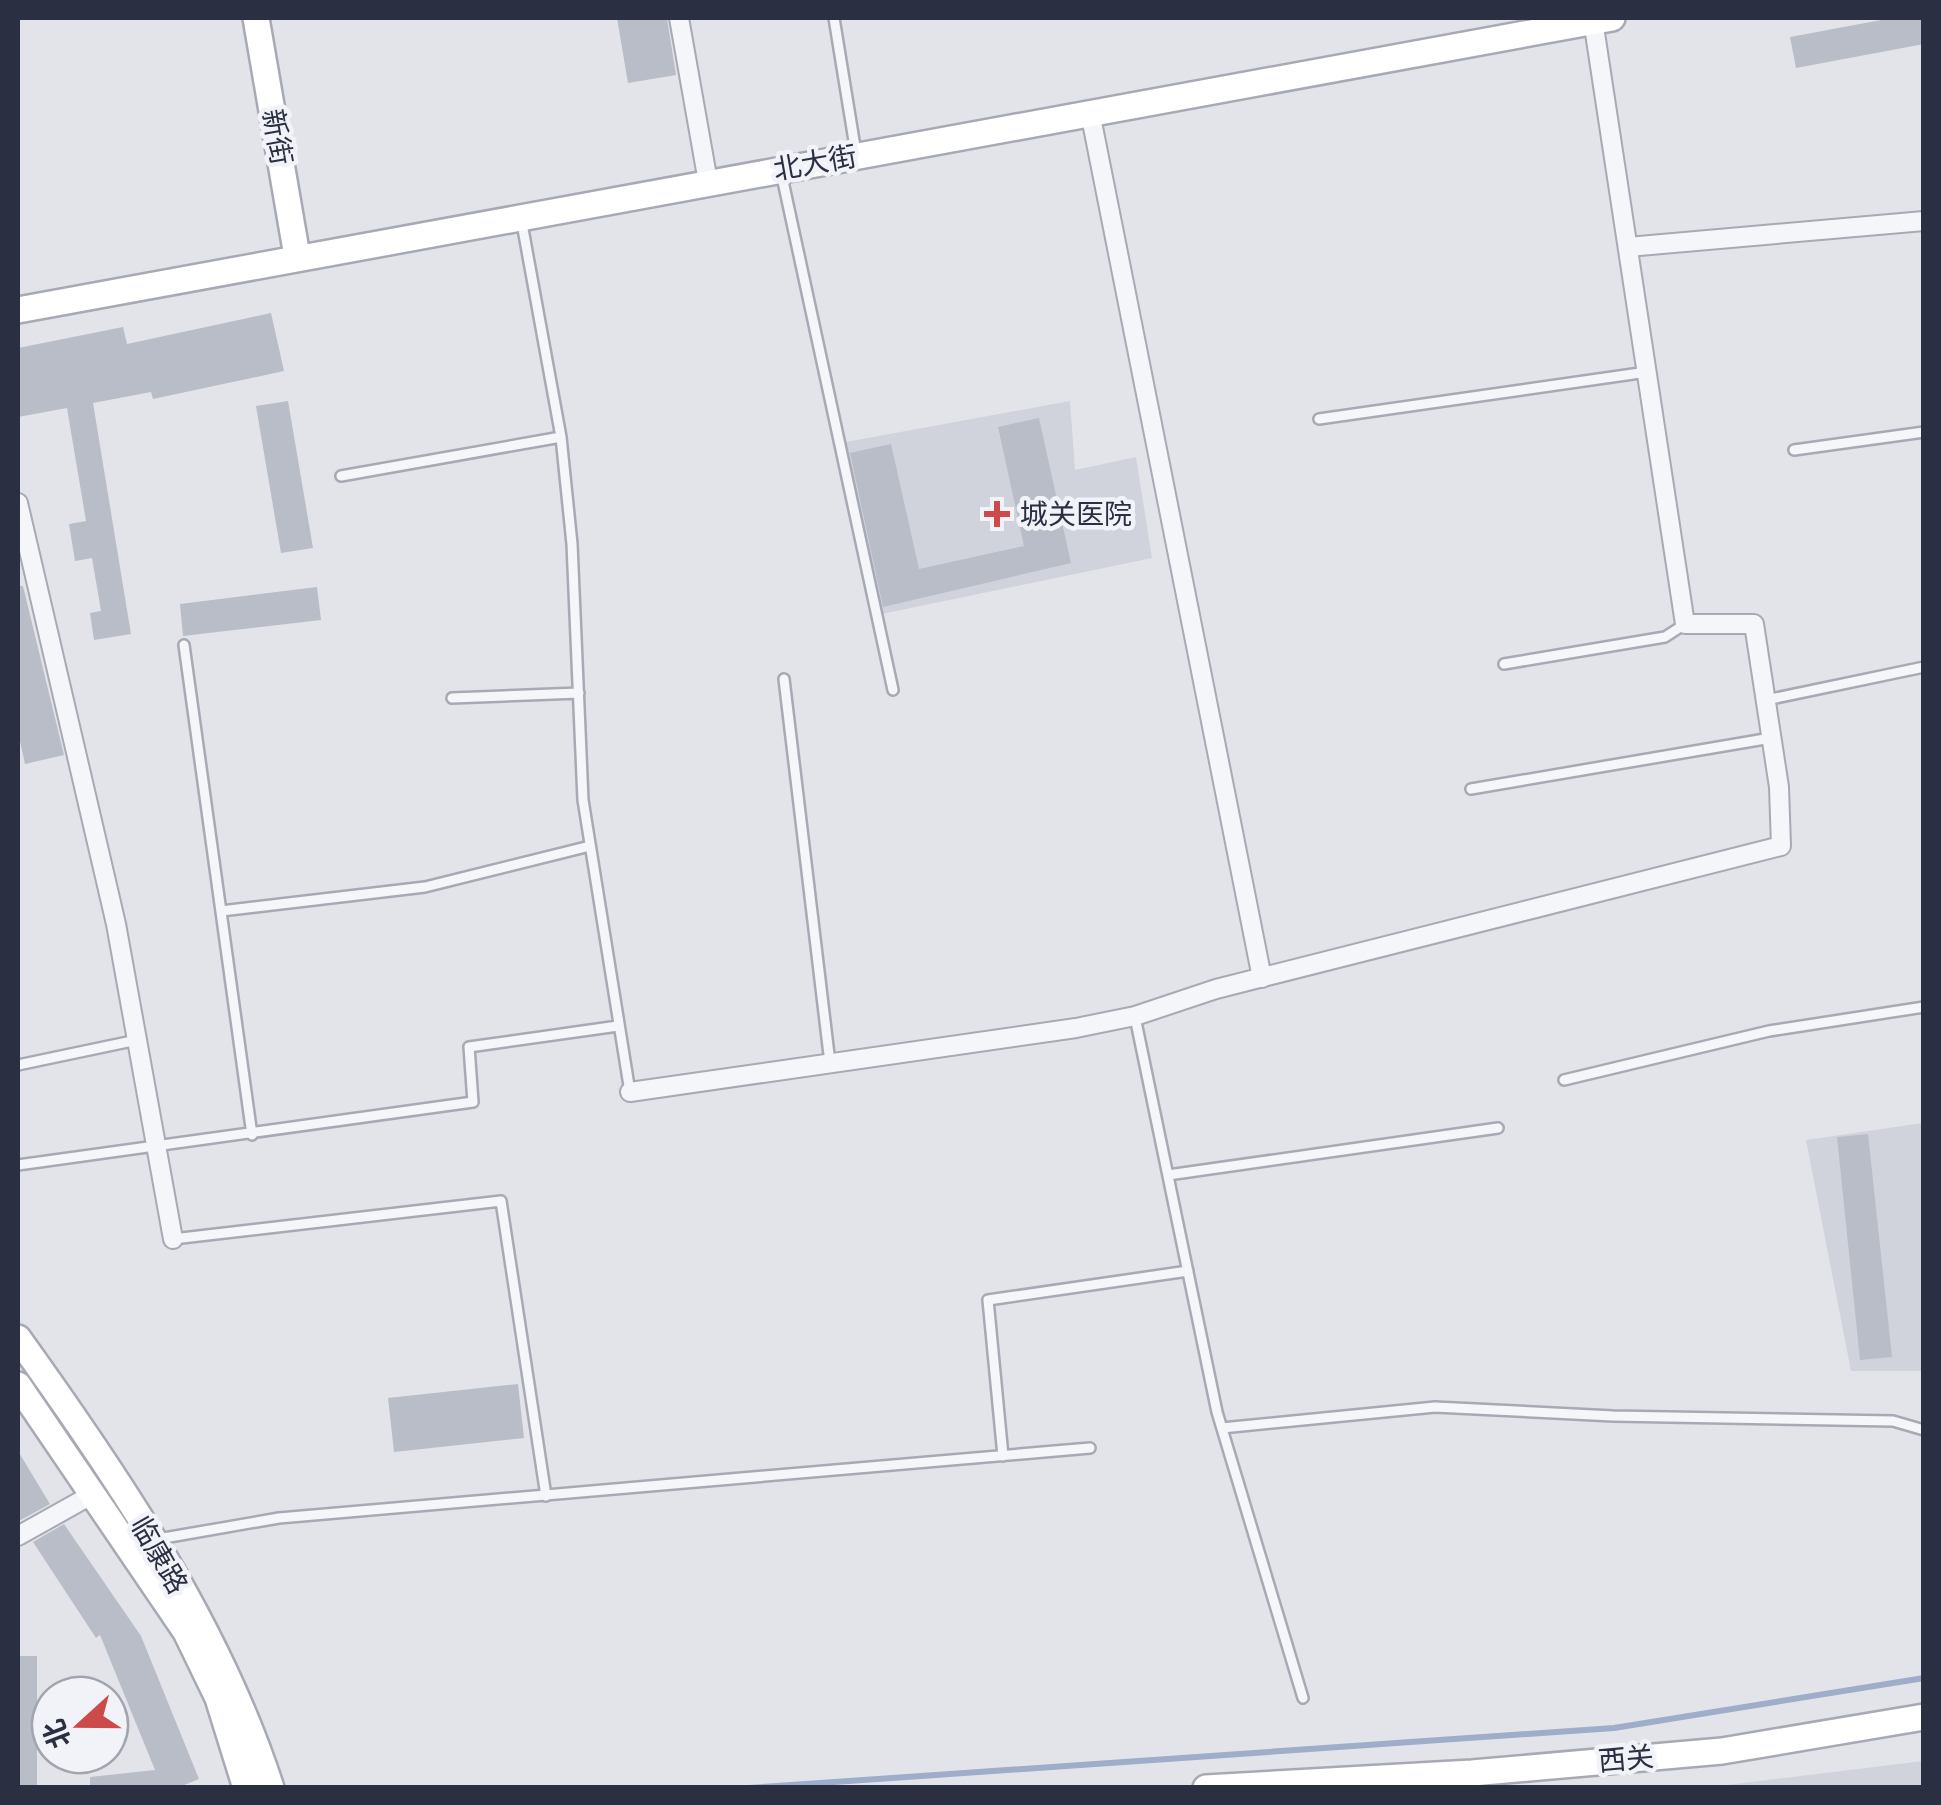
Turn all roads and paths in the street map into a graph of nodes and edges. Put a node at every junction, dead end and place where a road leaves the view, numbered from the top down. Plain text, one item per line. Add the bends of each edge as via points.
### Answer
1 (256, 18) edge
2 (679, 18) edge
3 (834, 18) edge
4 (1602, 19) edge
5 (1507, 27) edge
6 (1090, 112) junction
7 (856, 155) junction
8 (781, 169) junction
9 (708, 182) junction
10 (521, 217) junction
11 (1924, 221) edge
12 (1628, 247) junction
13 (297, 256) junction
14 (18, 310) edge
15 (1647, 372) junction
16 (1319, 419) dead end
17 (1924, 432) edge
18 (561, 437) junction
19 (1794, 450) dead end
20 (341, 476) dead end
21 (18, 503) edge
22 (1685, 624) junction
23 (184, 645) dead end
24 (1504, 664) dead end
25 (1924, 667) edge
26 (784, 679) dead end
27 (894, 690) dead end
28 (579, 694) junction
29 (452, 698) dead end
30 (1766, 700) junction
31 (1772, 738) junction
32 (1471, 789) dead end
33 (590, 846) junction
34 (221, 911) junction
35 (1262, 978) junction
36 (1924, 1007) edge
37 (1134, 1016) junction
38 (618, 1026) junction
39 (136, 1040) junction
40 (830, 1064) junction
41 (18, 1065) edge
42 (1564, 1080) dead end
43 (630, 1092) joint
44 (1498, 1128) dead end
45 (252, 1135) junction
46 (156, 1144) junction
47 (18, 1165) edge
48 (1168, 1175) junction
49 (173, 1238) joint
50 (1188, 1272) junction
51 (18, 1338) edge
52 (18, 1384) edge
53 (1222, 1428) junction
54 (1924, 1430) edge
55 (1090, 1448) dead end
56 (1003, 1456) junction
57 (93, 1494) junction
58 (546, 1496) junction
59 (18, 1536) edge
60 (151, 1541) junction
61 (1303, 1698) dead end
62 (1924, 1717) edge
63 (246, 1788) edge
64 (271, 1788) edge
65 (1206, 1788) edge

1 - 13 main road, 新街
2 - 9 street
3 - 7 lane
4 - 5 main road, 北大街
4 - 12 street
5 - 6 main road, 北大街
6 - 7 main road, 北大街
6 - 35 street
7 - 8 main road, 北大街
8 - 9 main road, 北大街
8 - 27 lane
9 - 10 main road, 北大街
10 - 13 main road, 北大街
10 - 18 lane
11 - 12 street
12 - 15 street
13 - 14 main road, 北大街
15 - 16 lane
15 - 22 street
17 - 19 lane
18 - 20 lane
18 - 28 lane
21 - 39 street
22 - 24 lane via 1664,637
22 - 30 street via 1754,624
23 - 34 lane
25 - 30 lane
26 - 40 lane
28 - 29 lane
28 - 33 lane
30 - 31 street
31 - 32 lane
31 - 35 street via 1781,846
33 - 34 lane via 425,887
33 - 38 lane
34 - 45 lane
35 - 37 street
36 - 42 lane via 1769,1031
37 - 40 street
37 - 48 lane
38 - 43 lane
38 - 45 lane via 469,1047 473,1102
39 - 41 lane
39 - 46 street
40 - 43 street
44 - 48 lane
45 - 46 lane
46 - 47 lane
46 - 49 street
48 - 50 lane
49 - 58 lane via 501,1200
50 - 53 lane
50 - 56 lane via 988,1300
51 - 60 main road, 临康路
52 - 57 main road, 临康路
53 - 54 lane via 1434,1407 1892,1421
53 - 61 lane
55 - 56 lane
56 - 58 lane
57 - 59 street
57 - 63 main road, 临康路 via 203,1664
58 - 60 lane via 279,1518
60 - 64 main road, 临康路 via 224,1666
62 - 65 main road, 西关 via 1722,1751

